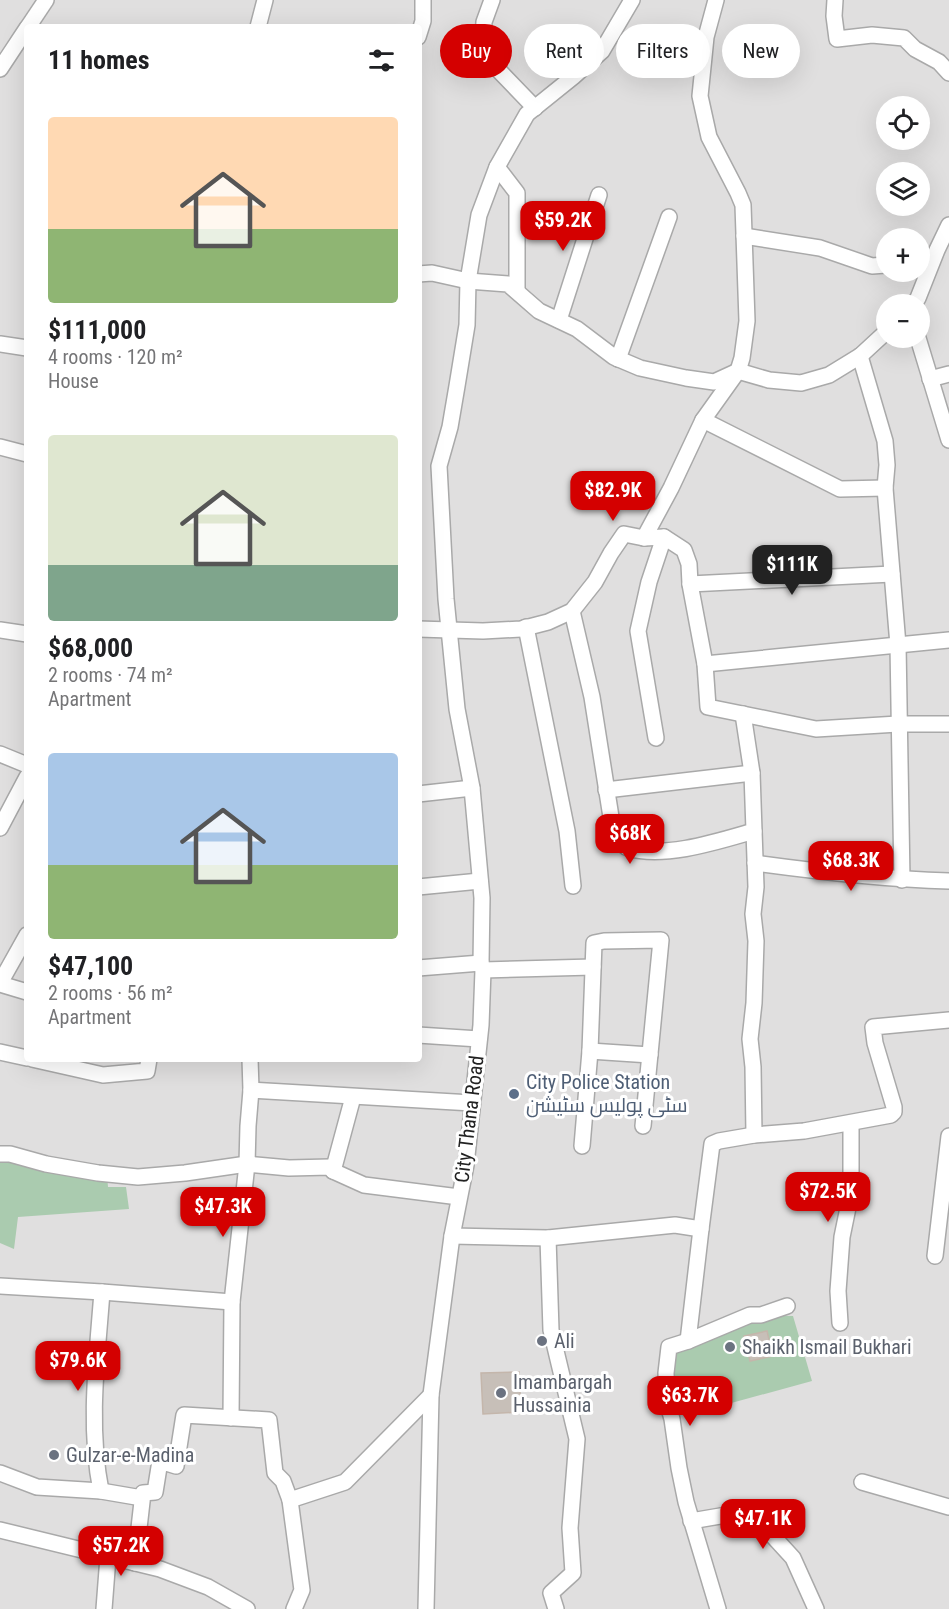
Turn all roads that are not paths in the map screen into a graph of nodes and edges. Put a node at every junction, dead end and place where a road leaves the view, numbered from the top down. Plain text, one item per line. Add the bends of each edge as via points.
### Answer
1 (46, 0) edge
2 (266, 0) edge
3 (423, 0) edge
4 (492, 0) edge
5 (632, 0) edge
6 (716, 0) edge
7 (835, 0) edge
8 (30, 24) edge
9 (259, 24) edge
10 (267, 24) edge
11 (422, 24) edge
12 (24, 33) edge
13 (0, 69) edge
14 (949, 73) edge
15 (535, 108) junction
16 (497, 167) junction
17 (599, 195) dead end
18 (669, 217) dead end
19 (949, 225) edge
20 (744, 236) junction
21 (943, 248) edge
22 (930, 260) edge
23 (876, 266) edge
24 (422, 274) edge
25 (468, 281) junction
26 (517, 291) junction
27 (559, 320) junction
28 (876, 341) edge
29 (0, 344) edge
30 (24, 348) edge
31 (921, 348) edge
32 (860, 356) junction
33 (618, 360) junction
34 (738, 371) junction
35 (949, 374) edge
36 (930, 379) junction
37 (703, 420) junction
38 (949, 440) edge
39 (0, 447) edge
40 (24, 453) edge
41 (885, 488) junction
42 (664, 537) junction
43 (644, 538) junction
44 (892, 574) junction
45 (690, 584) junction
46 (572, 611) junction
47 (526, 627) junction
48 (422, 629) edge
49 (0, 630) edge
50 (449, 630) junction
51 (24, 634) edge
52 (949, 640) edge
53 (898, 645) junction
54 (705, 664) junction
55 (743, 714) junction
56 (898, 724) junction
57 (949, 724) edge
58 (656, 738) dead end
59 (0, 754) edge
60 (24, 764) edge
61 (752, 773) junction
62 (24, 783) edge
63 (472, 788) junction
64 (606, 790) junction
65 (422, 794) edge
66 (0, 828) edge
67 (754, 831) junction
68 (755, 863) junction
69 (902, 880) junction
70 (480, 881) junction
71 (949, 881) edge
72 (573, 885) dead end
73 (422, 887) edge
74 (24, 940) edge
75 (482, 967) junction
76 (593, 967) junction
77 (422, 968) edge
78 (0, 984) edge
79 (24, 991) edge
80 (949, 1020) edge
81 (422, 1035) edge
82 (479, 1039) junction
83 (590, 1051) junction
84 (0, 1052) edge
85 (650, 1055) junction
86 (24, 1057) edge
87 (45, 1062) edge
88 (148, 1062) edge
89 (250, 1062) edge
90 (251, 1090) junction
91 (353, 1097) junction
92 (472, 1103) junction
93 (851, 1123) junction
94 (643, 1126) dead end
95 (754, 1135) junction
96 (949, 1136) edge
97 (582, 1146) dead end
98 (0, 1154) edge
99 (247, 1164) junction
100 (333, 1171) junction
101 (459, 1197) junction
102 (701, 1228) junction
103 (452, 1236) junction
104 (548, 1238) junction
105 (935, 1256) dead end
106 (0, 1286) edge
107 (102, 1292) junction
108 (232, 1302) junction
109 (787, 1306) dead end
110 (840, 1323) dead end
111 (688, 1341) junction
112 (431, 1395) junction
113 (231, 1418) junction
114 (0, 1473) edge
115 (862, 1482) dead end
116 (101, 1491) junction
117 (142, 1498) junction
118 (290, 1500) junction
119 (949, 1507) edge
120 (691, 1521) junction
121 (0, 1530) edge
122 (108, 1557) junction
123 (135, 1563) junction
124 (104, 1609) edge
125 (247, 1609) edge
126 (294, 1609) edge
127 (426, 1609) edge
128 (556, 1609) edge
129 (718, 1609) edge
130 (816, 1609) edge

1 - 8 street
2 - 9 street
2 - 10 street
3 - 11 street
4 - 15 street via 484,22 482,53
5 - 15 street, City Thana Road via 602,51
6 - 20 street via 706,37 700,96 709,137 743,205
7 - 14 street via 837,39 872,35 904,38
12 - 13 street
15 - 16 street, City Thana Road via 527,114
16 - 25 street, City Thana Road via 479,215
16 - 26 street via 517,193
17 - 27 street
18 - 33 street
19 - 21 street
20 - 23 street via 820,248
20 - 34 street via 747,321
21 - 22 street
24 - 25 street
25 - 26 street via 508,284
25 - 50 street, City Thana Road via 467,325 450,428 439,466
26 - 27 street via 539,310
27 - 33 street via 578,329
28 - 32 street
29 - 30 street
31 - 36 street
32 - 34 street via 829,375 801,383 769,380
32 - 41 street via 885,441
33 - 34 street via 714,382
34 - 37 street
35 - 36 street
36 - 38 street
37 - 41 street via 840,489
37 - 43 street
39 - 40 street
41 - 44 street
42 - 43 street
42 - 45 street via 684,550
42 - 58 street via 638,631
43 - 46 street via 624,534
44 - 45 street
44 - 53 street
45 - 54 street
46 - 47 street
46 - 64 street via 592,697
47 - 50 street
47 - 72 street via 567,831
48 - 50 street
49 - 51 street
50 - 63 street, City Thana Road via 457,709
52 - 53 street
53 - 54 street
53 - 56 street
54 - 55 street via 708,707
55 - 56 street via 816,729
55 - 61 street
56 - 57 street
56 - 69 street
59 - 60 street
61 - 64 street
61 - 67 street
62 - 66 street
63 - 65 street
63 - 70 street, City Thana Road
64 - 67 street via 614,836 626,848 670,851
67 - 68 street
68 - 69 street
68 - 95 street via 756,941 750,1039
69 - 71 street
70 - 73 street
70 - 75 street, City Thana Road
74 - 78 street
75 - 76 street
75 - 77 street
75 - 82 street, City Thana Road
76 - 83 street
76 - 85 street via 594,943 661,940
78 - 79 street
80 - 93 street via 873,1027 894,1112
81 - 82 street
82 - 92 street, City Thana Road
83 - 85 street
83 - 97 street
84 - 86 street
85 - 94 street
87 - 88 street via 103,1075 147,1071
89 - 90 street
90 - 91 street
90 - 99 street
91 - 92 street
91 - 100 street
92 - 101 street, City Thana Road
93 - 95 street
93 - 110 street via 851,1193 842,1237
95 - 102 street via 712,1144
96 - 105 street
98 - 99 street via 138,1177
99 - 100 street via 330,1167
99 - 108 street
100 - 101 street via 364,1185
101 - 103 street, City Thana Road
102 - 104 street via 675,1225
102 - 111 street
103 - 104 street
103 - 112 street, City Thana Road
104 - 128 street via 551,1330 577,1439 570,1528 573,1573 551,1593
106 - 107 street
107 - 108 street
107 - 116 street via 94,1427
108 - 113 street
109 - 111 street via 750,1315
111 - 120 street via 669,1347 666,1373 667,1402
112 - 118 street via 345,1482
112 - 127 street, City Thana Road
113 - 117 street via 184,1414 176,1466 160,1461 155,1492 143,1492
113 - 118 street via 269,1420 276,1473
114 - 116 street via 37,1486
115 - 119 street
116 - 117 street
117 - 123 street
118 - 126 street via 302,1590
120 - 129 street
120 - 130 street via 738,1513 761,1523 793,1558
121 - 122 street
122 - 123 street
122 - 124 street
123 - 125 street via 208,1587

